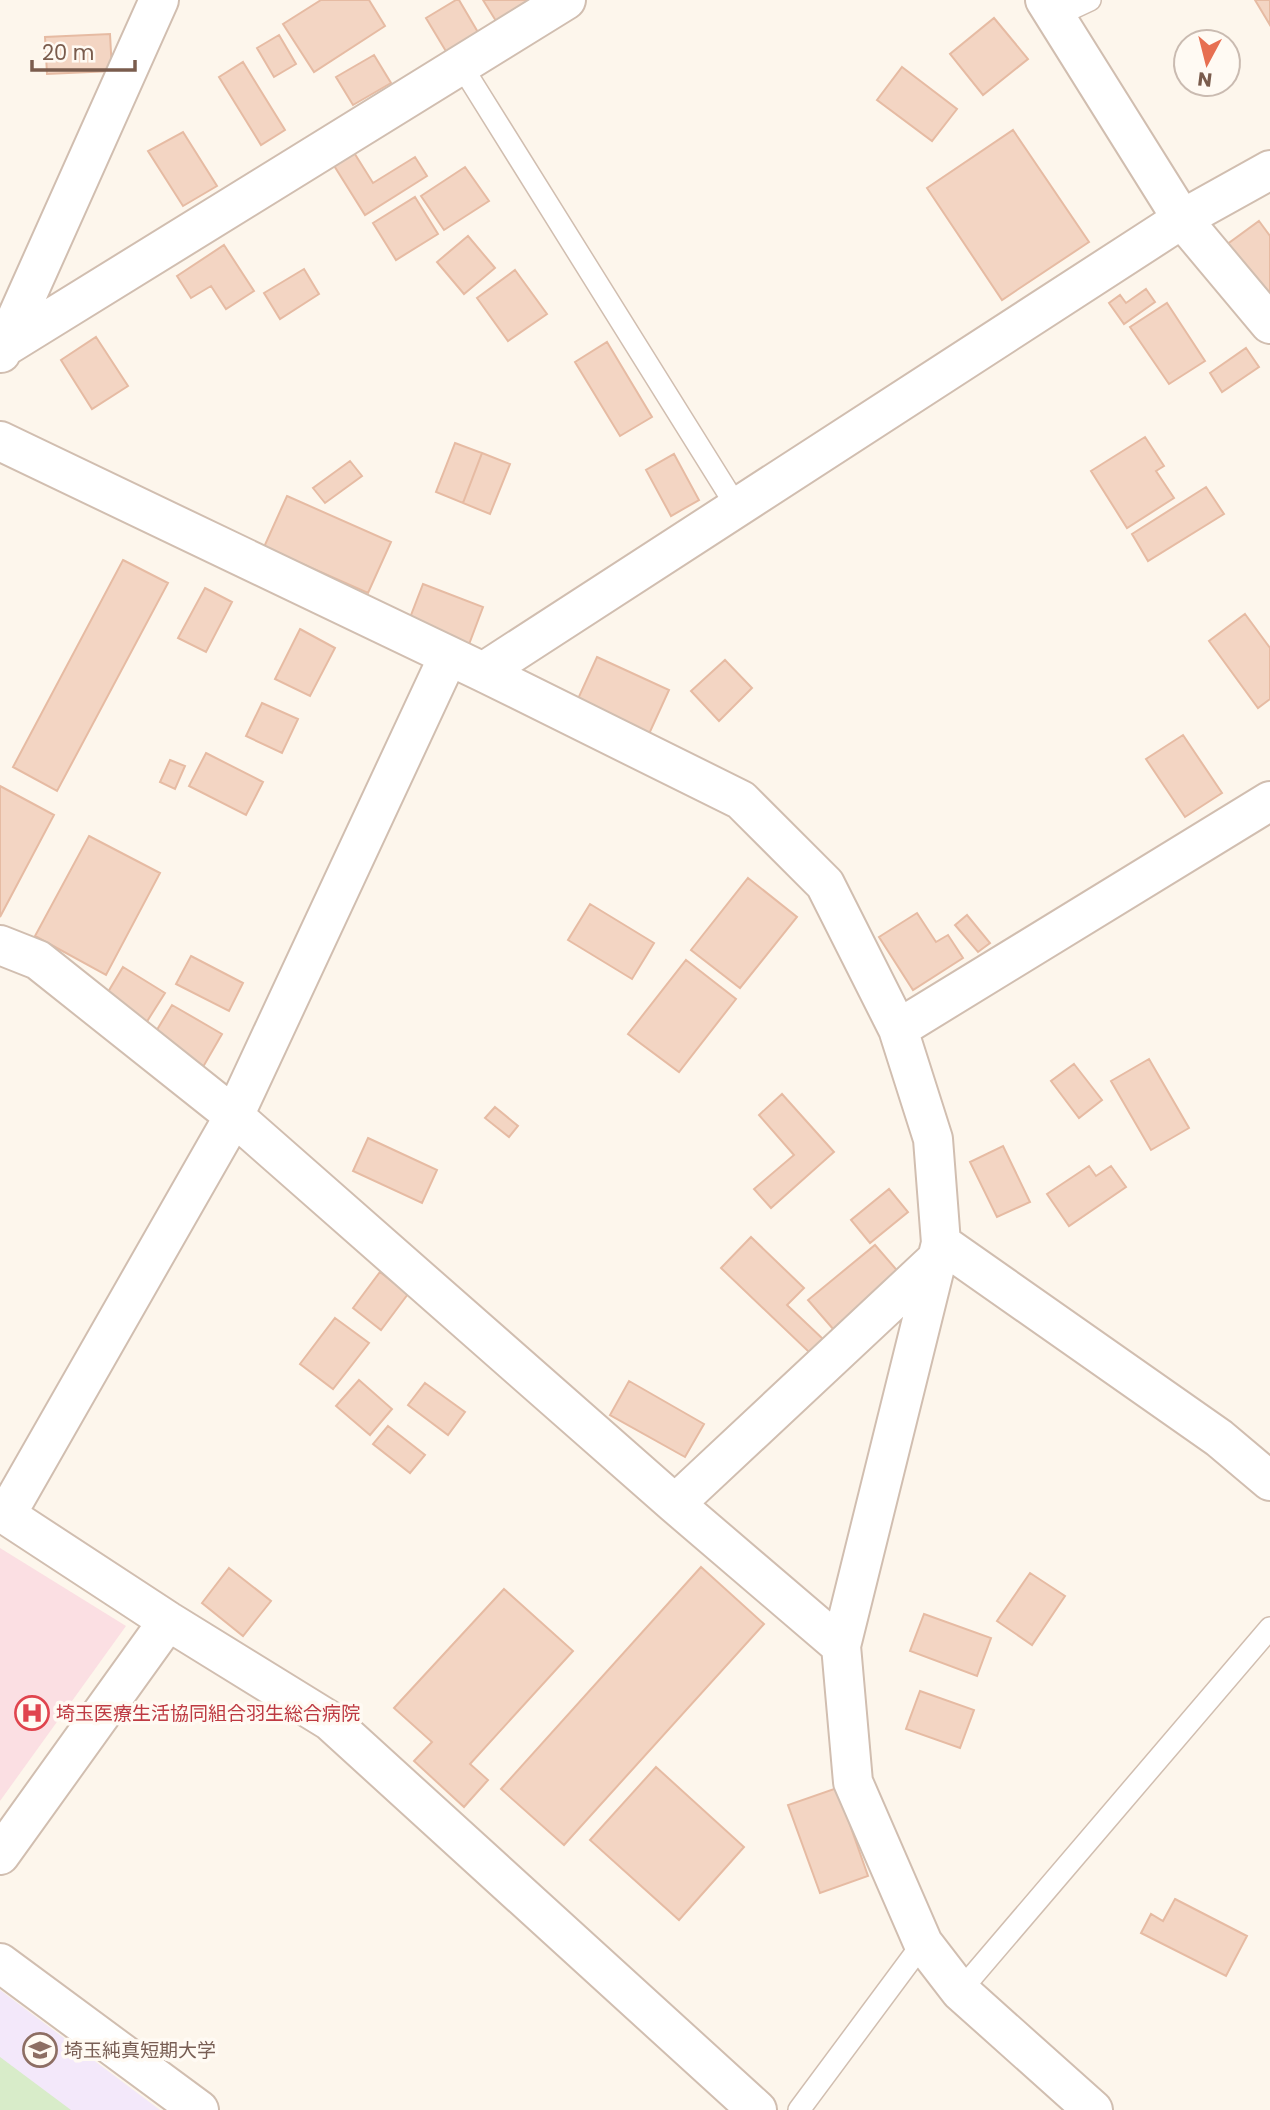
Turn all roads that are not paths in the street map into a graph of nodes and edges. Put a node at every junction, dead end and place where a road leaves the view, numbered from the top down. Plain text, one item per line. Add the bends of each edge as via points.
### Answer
1 (159, 0) edge
2 (566, 0) edge
3 (1090, 0) edge
4 (1050, 8) edge
5 (461, 65) junction
6 (1270, 170) edge
7 (1182, 219) junction
8 (1270, 324) edge
9 (2, 352) edge
10 (0, 442) edge
11 (737, 507) junction
12 (448, 657) junction
13 (483, 672) junction
14 (1270, 801) edge
15 (0, 945) edge
16 (898, 1029) junction
17 (234, 1116) junction
18 (939, 1251) junction
19 (1270, 1481) edge
20 (675, 1504) junction
21 (3, 1513) edge
22 (168, 1620) junction
23 (1270, 1628) edge
24 (841, 1646) junction
25 (0, 1855) edge
26 (923, 1944) junction
27 (0, 1963) edge
28 (960, 1991) junction
29 (199, 2110) edge
30 (757, 2110) edge
31 (799, 2110) edge
32 (1093, 2110) edge

1 - 9 street
2 - 5 street
3 - 4 lane
4 - 7 street
5 - 9 street
5 - 11 lane
6 - 7 street
7 - 8 street
7 - 11 street
10 - 12 street
11 - 13 street
12 - 13 street
12 - 17 street
13 - 16 street via 741,800 825,884
14 - 16 street
15 - 17 street via 38,960
16 - 18 street via 933,1139
17 - 20 street
17 - 21 street
18 - 19 street via 1219,1438
18 - 20 street
18 - 24 street
20 - 24 street
21 - 22 street
22 - 25 street
22 - 30 street via 330,1721
23 - 28 lane
24 - 26 street via 853,1782
26 - 28 street
26 - 31 lane
27 - 29 street
28 - 32 street

